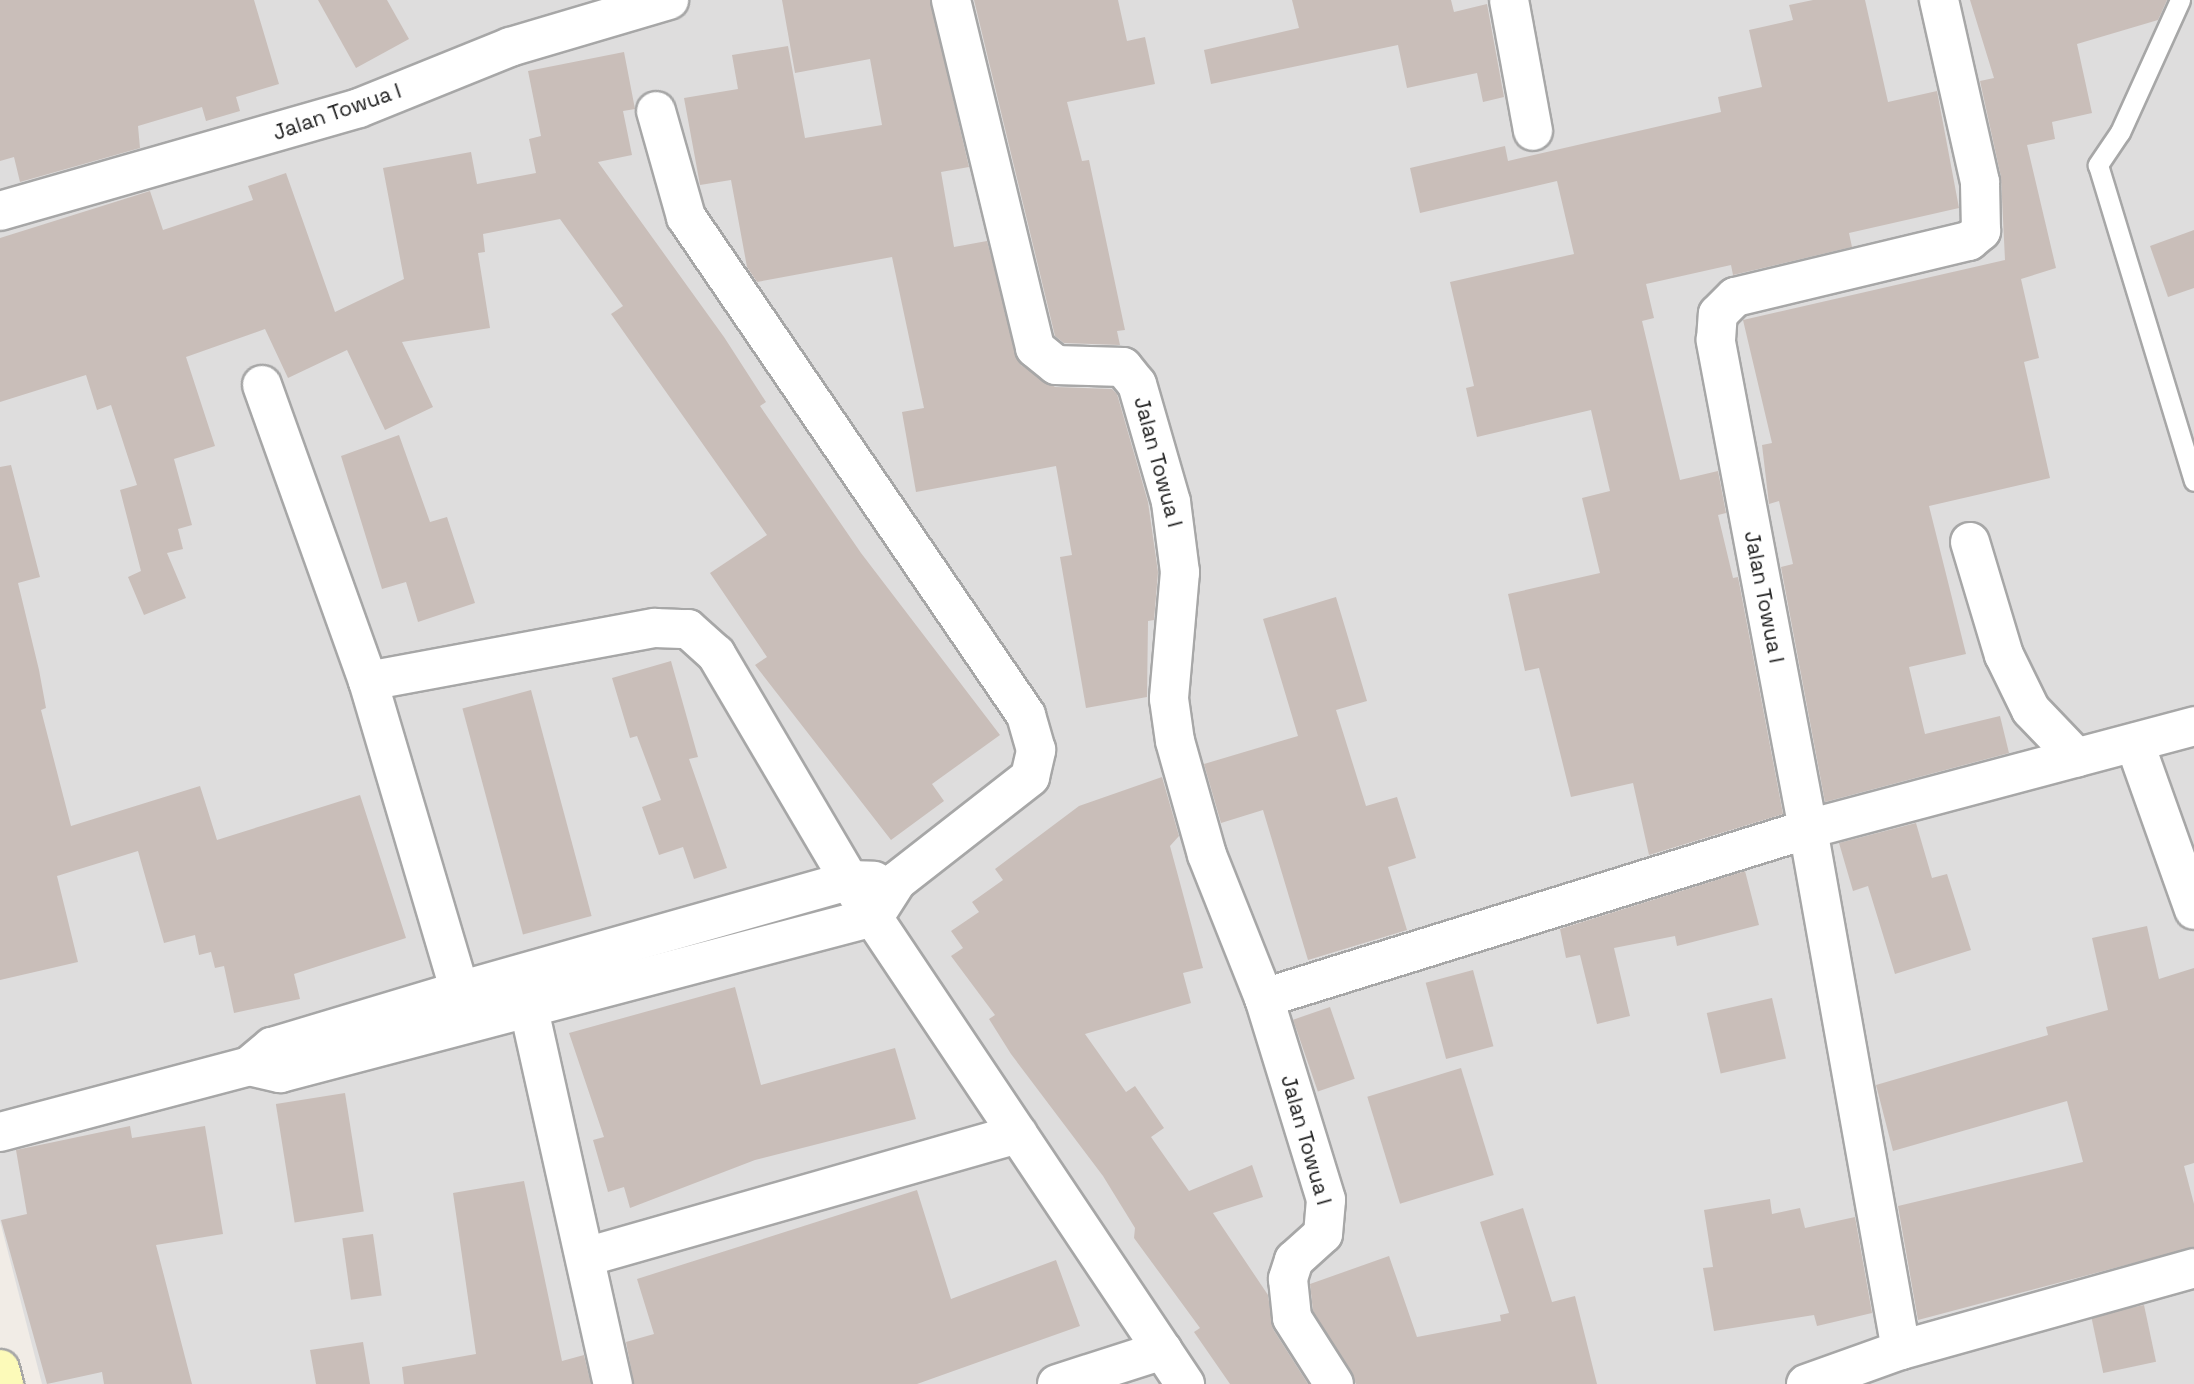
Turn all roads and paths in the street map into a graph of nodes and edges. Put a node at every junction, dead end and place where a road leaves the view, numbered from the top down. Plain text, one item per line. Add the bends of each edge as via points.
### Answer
1 (669, 0) edge
2 (951, 0) edge
3 (1509, 0) edge
4 (1939, 0) edge
5 (2180, 0) edge
6 (656, 111) dead end
7 (1533, 131) dead end
8 (0, 211) edge
9 (262, 385) dead end
10 (2194, 481) edge
11 (1970, 542) dead end
12 (368, 681) junction
13 (2194, 726) edge
14 (2135, 744) junction
15 (2077, 758) junction
16 (1808, 829) junction
17 (850, 880) junction
18 (897, 881) junction
19 (2194, 909) edge
20 (874, 918) junction
21 (521, 976) junction
22 (459, 991) junction
23 (1264, 998) junction
24 (531, 1012) junction
25 (470, 1027) junction
26 (367, 1036) junction
27 (0, 1132) edge
28 (1018, 1134) junction
29 (589, 1256) junction
30 (2194, 1268) edge
31 (1163, 1350) junction
32 (1901, 1350) junction
33 (0, 1369) edge
34 (4, 1384) edge
35 (613, 1384) edge
36 (1057, 1384) edge
37 (1185, 1384) edge
38 (1334, 1384) edge
39 (1807, 1384) edge

1 - 8 street, Jalan Towua I via 510,47 346,112
2 - 23 street, Jalan Towua I via 1035,348 1056,365 1124,367 1142,399 1178,535 1169,699 1175,741 1207,855
3 - 7 street
4 - 16 street, Jalan Towua I via 1980,182 1981,231 1969,241 1735,297 1718,314 1716,341
5 - 10 lane via 2120,132 2098,165
6 - 18 street via 665,162 686,217 1033,733 1030,777
9 - 12 street
11 - 15 street via 2004,655 2031,710
12 - 17 street via 655,628 688,629 716,654
12 - 22 street
13 - 14 street
14 - 15 street
14 - 19 street
15 - 16 street
16 - 23 street
16 - 32 street
17 - 18 street
17 - 20 street
17 - 21 street
18 - 20 street
20 - 24 street
20 - 28 street
21 - 22 street
21 - 24 street
22 - 25 street
22 - 26 street
23 - 38 street, Jalan Towua I via 1328,1219 1323,1234 1294,1260 1288,1279 1292,1318
24 - 25 street
24 - 29 street
25 - 26 street
26 - 27 street via 272,1047 249,1066
28 - 29 street
28 - 31 street
29 - 35 street
30 - 32 street
31 - 36 street
31 - 37 street
32 - 39 street
33 - 34 street

